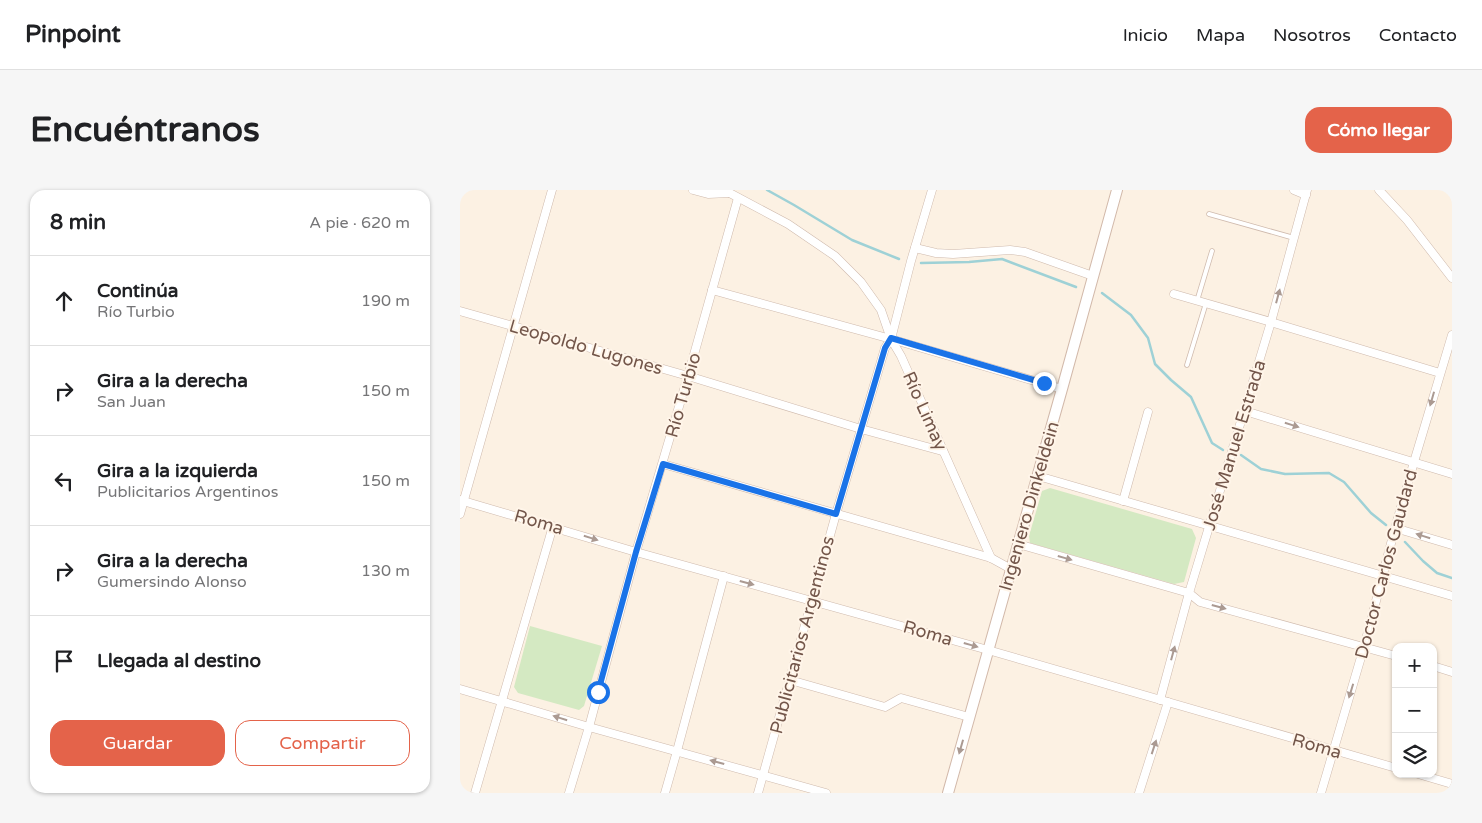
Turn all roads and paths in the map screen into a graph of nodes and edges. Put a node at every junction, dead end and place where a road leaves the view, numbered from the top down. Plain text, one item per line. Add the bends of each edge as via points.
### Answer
1 (552, 190) edge
2 (693, 190) edge
3 (932, 190) edge
4 (1116, 190) edge
5 (1294, 190) edge
6 (1379, 190) edge
7 (727, 191) edge
8 (1306, 192) edge
9 (738, 198) junction
10 (1209, 214) dead end
11 (1294, 238) junction
12 (915, 248) junction
13 (1212, 251) dead end
14 (1093, 276) junction
15 (1452, 278) edge
16 (712, 290) junction
17 (1174, 294) dead end
18 (1197, 301) junction
19 (1206, 303) junction
20 (460, 311) edge
21 (1271, 322) junction
22 (513, 327) junction
23 (1452, 336) edge
24 (891, 338) junction
25 (1187, 365) dead end
26 (1440, 373) junction
27 (688, 376) junction
28 (1062, 389) junction
29 (1245, 411) junction
30 (1148, 412) dead end
31 (861, 429) junction
32 (942, 451) junction
33 (1414, 462) junction
34 (663, 464) junction
35 (1452, 474) edge
36 (1038, 476) junction
37 (462, 500) edge
38 (1123, 501) junction
39 (460, 514) edge
40 (836, 514) junction
41 (1209, 525) junction
42 (553, 526) junction
43 (1395, 528) junction
44 (1018, 544) junction
45 (1452, 545) edge
46 (636, 552) junction
47 (991, 558) junction
48 (1011, 569) junction
49 (724, 576) junction
50 (1383, 576) junction
51 (1189, 594) junction
52 (1452, 596) edge
53 (812, 600) junction
54 (1364, 647) junction
55 (988, 650) junction
56 (1392, 655) edge
57 (1437, 667) edge
58 (1452, 672) edge
59 (790, 680) junction
60 (460, 689) edge
61 (502, 701) junction
62 (1164, 701) junction
63 (969, 717) junction
64 (589, 726) junction
65 (1333, 750) junction
66 (677, 751) junction
67 (1392, 767) edge
68 (764, 775) junction
69 (1432, 778) edge
70 (1452, 784) edge
71 (475, 793) edge
72 (569, 793) edge
73 (664, 793) edge
74 (758, 793) edge
75 (826, 793) edge
76 (948, 793) edge
77 (1139, 793) edge
78 (1320, 793) edge

1 - 22 street
2 - 7 street via 708,194
3 - 12 street, Publicitarios Argentinos
4 - 14 main road, Ingeniero Dinkeldein
5 - 8 street
6 - 15 street
7 - 9 street, Río Limay
8 - 11 street, José Manuel Estrada
9 - 16 street, Río Turbio
9 - 24 street, Río Limay via 788,224 836,256 861,282 881,310
10 - 11 lane
21 -> 11 street, José Manuel Estrada
12 - 14 street via 954,254 1025,252
12 - 24 street, Publicitarios Argentinos
13 - 18 lane
14 - 28 main road, Ingeniero Dinkeldein
16 - 24 street
16 - 27 street, Río Turbio
17 - 18 street
18 - 19 street
19 - 21 street
19 - 25 lane
20 - 22 street, Leopoldo Lugones
21 - 26 street
21 - 29 street, José Manuel Estrada
22 - 27 street, Leopoldo Lugones
22 - 37 street
23 - 26 street, Doctor Carlos Gaudard
24 - 28 street
24 - 31 street, Publicitarios Argentinos via 885,348
24 - 32 street, Río Limay
26 -> 33 street, Doctor Carlos Gaudard
27 - 31 street, Leopoldo Lugones
27 - 34 street, Río Turbio
28 - 36 main road, Ingeniero Dinkeldein
29 -> 33 street
29 - 41 street, José Manuel Estrada
30 - 38 street
31 - 32 street, Leopoldo Lugones
31 - 40 street, Publicitarios Argentinos
32 - 47 street, Río Limay
33 - 35 street
33 - 43 street, Doctor Carlos Gaudard
34 - 40 street
34 - 46 street, Río Turbio
36 - 38 street
36 - 44 main road, Ingeniero Dinkeldein
37 - 39 street
37 - 42 street, Roma
38 - 41 street
40 - 47 street
40 - 53 street, Publicitarios Argentinos
41 - 50 street
41 - 51 street, José Manuel Estrada
42 -> 46 street, Roma
42 - 61 street
45 -> 43 street
43 - 50 street, Doctor Carlos Gaudard
44 - 48 main road, Ingeniero Dinkeldein
44 -> 51 street
46 - 49 street, Roma
46 - 64 street, Río Turbio
47 - 48 street
48 - 55 main road, Ingeniero Dinkeldein
49 -> 53 street, Roma
49 - 66 street
50 - 52 street
50 - 54 street, Doctor Carlos Gaudard
51 -> 54 street via 1200,602
62 -> 51 street, José Manuel Estrada
53 -> 55 street, Roma
53 - 59 street, Publicitarios Argentinos
54 - 56 street
54 -> 65 street, Doctor Carlos Gaudard
55 - 62 street, Roma
55 - 63 main road, Ingeniero Dinkeldein
57 - 58 street
59 - 63 street via 885,707 901,698
59 - 68 street, Publicitarios Argentinos
60 - 61 street
64 -> 61 street
61 - 71 street
62 - 65 street, Roma
77 -> 62 street, José Manuel Estrada
63 -> 76 main road, Ingeniero Dinkeldein
64 - 66 street
64 - 72 street, Río Turbio
65 - 67 street, Roma
65 - 78 street, Doctor Carlos Gaudard
68 -> 66 street
66 - 73 street
68 - 74 street, Publicitarios Argentinos
68 - 75 street
69 - 70 street

